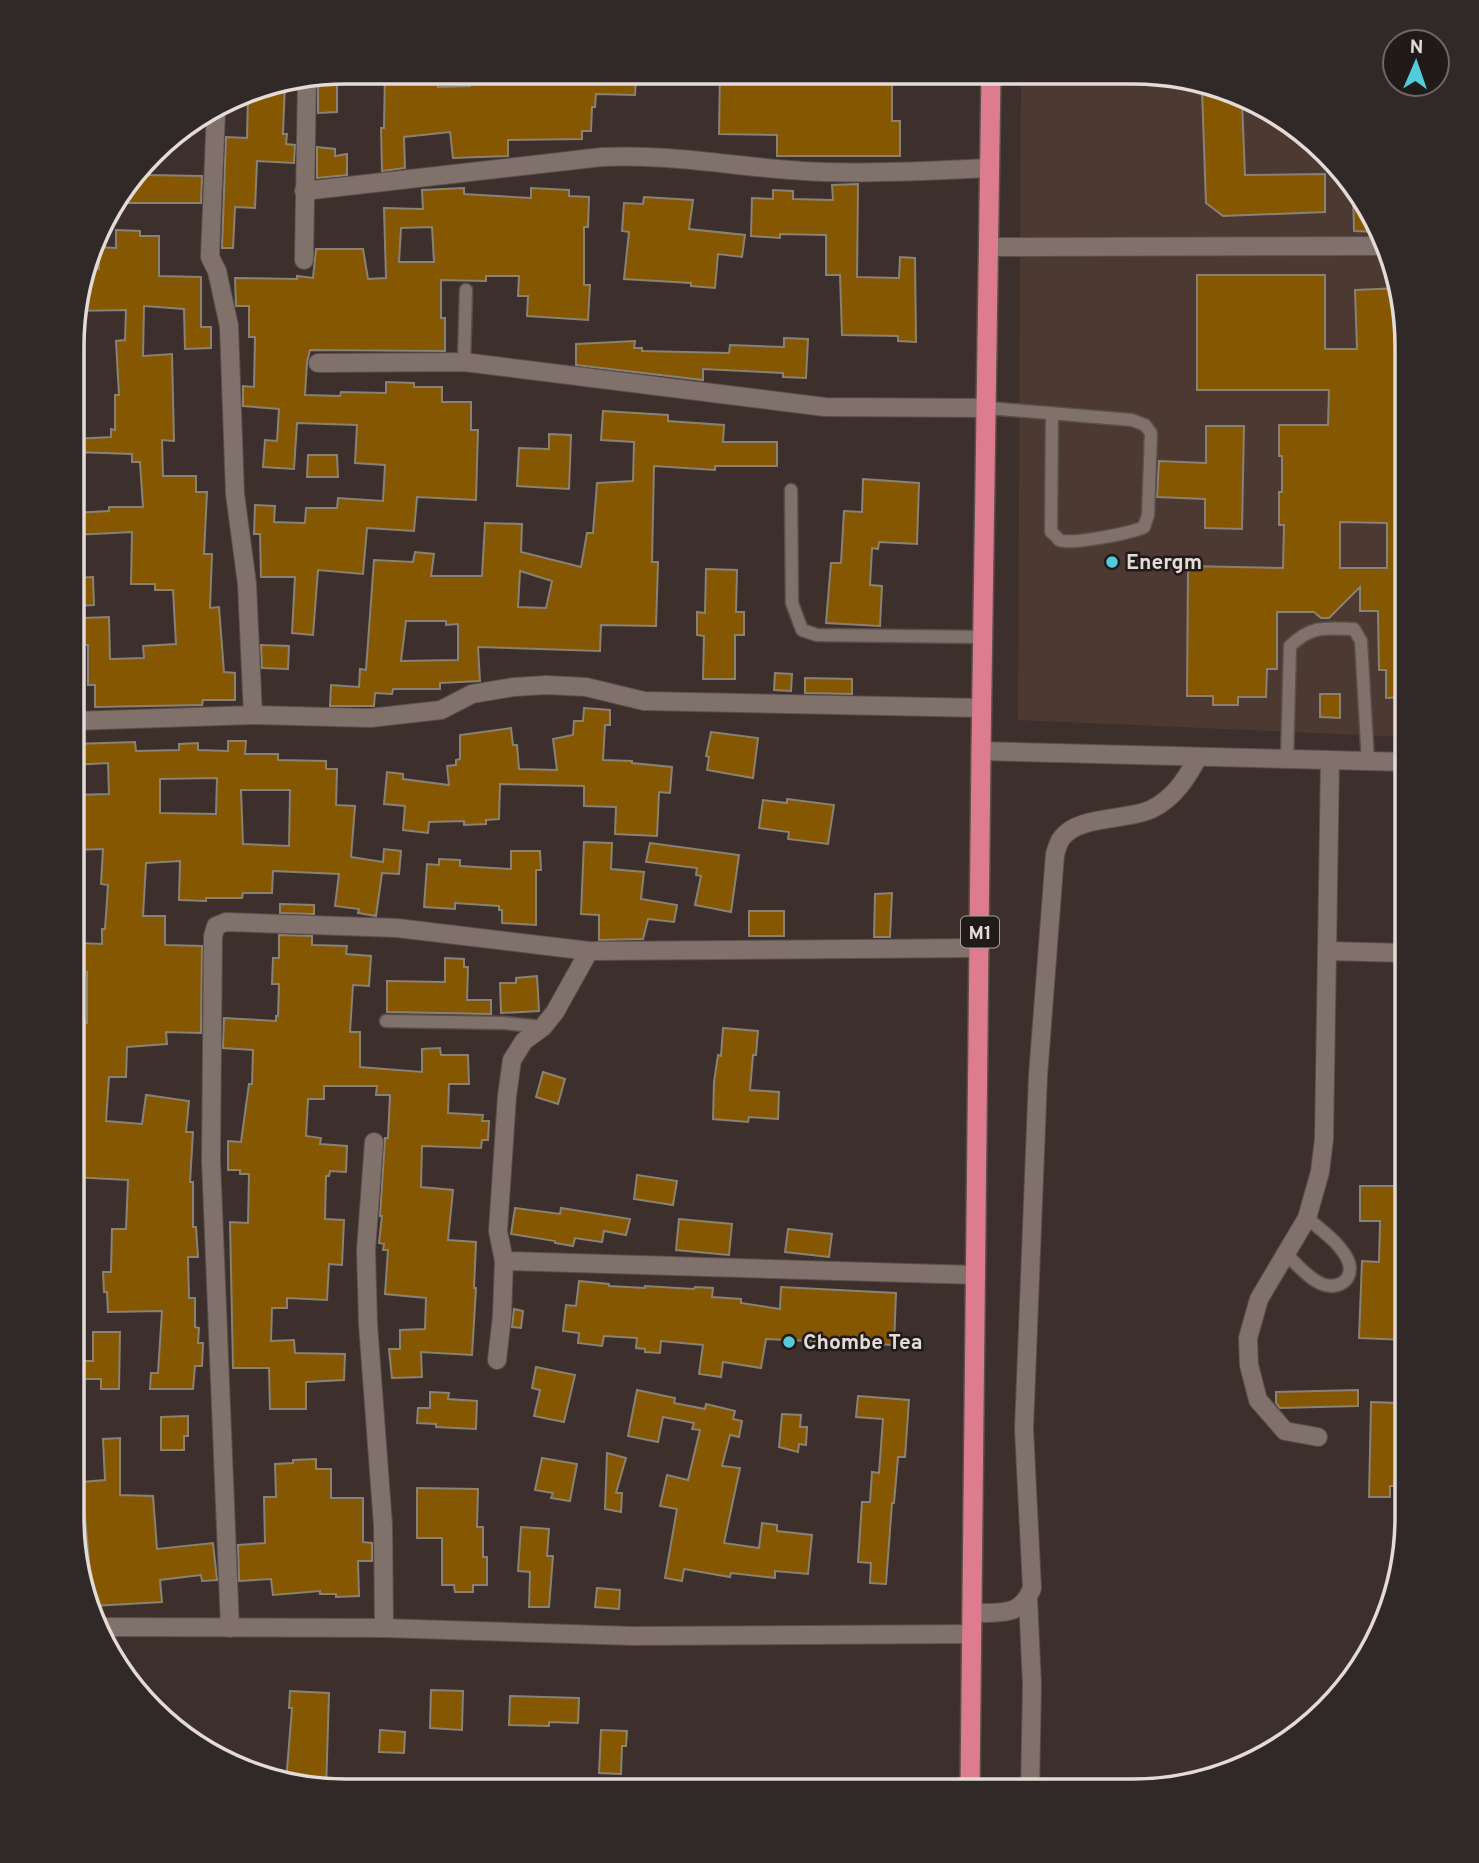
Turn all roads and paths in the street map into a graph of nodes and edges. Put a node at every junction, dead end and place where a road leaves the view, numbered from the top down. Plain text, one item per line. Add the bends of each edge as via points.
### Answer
1 (992, 84) edge
2 (307, 87) edge
3 (216, 119) edge
4 (990, 168) junction
5 (304, 191) junction
6 (1375, 246) edge
7 (989, 247) junction
8 (304, 260) dead end
9 (466, 290) dead end
10 (464, 362) junction
11 (318, 363) dead end
12 (988, 408) junction
13 (1052, 414) junction
14 (790, 490) dead end
15 (983, 637) junction
16 (982, 708) junction
17 (253, 715) junction
18 (84, 720) edge
19 (981, 751) junction
20 (1198, 757) junction
21 (1287, 760) junction
22 (1330, 761) junction
23 (1368, 762) junction
24 (1395, 762) edge
25 (980, 948) junction
26 (589, 951) junction
27 (1327, 951) junction
28 (1395, 953) edge
29 (386, 1021) dead end
30 (543, 1027) junction
31 (374, 1142) dead end
32 (1307, 1218) junction
33 (1287, 1255) junction
34 (504, 1261) junction
35 (976, 1275) junction
36 (497, 1360) dead end
37 (1318, 1437) dead end
38 (1028, 1598) junction
39 (972, 1613) junction
40 (108, 1627) edge
41 (230, 1628) junction
42 (384, 1628) junction
43 (971, 1634) junction
44 (970, 1779) edge
45 (1030, 1779) edge

1 - 4 highway, M1
2 - 5 street
3 - 17 street via 209,257 229,326 235,494 247,584
4 - 5 street via 827,173 642,155
4 - 7 highway, M1
5 - 8 street
6 - 7 street
7 - 12 highway, M1
9 - 10 lane
10 - 11 street
10 - 12 street via 825,407
12 - 13 lane
12 - 15 highway, M1
13 - 13 lane via 1145,425 1151,433 1144,527 1072,541 1059,540 1051,532
14 - 15 lane via 792,603 802,630 817,635
15 - 16 highway, M1
16 - 17 street via 645,701 586,687 546,685 472,694 440,710 415,714 370,718
16 - 19 highway, M1
17 - 18 street
19 - 20 street
19 - 25 highway, M1
20 - 21 street
20 - 38 street via 1186,780 1154,808 1072,829 1061,838 1055,854 1038,1076 1027,1346 1024,1453 1032,1574
21 - 22 street
21 - 23 lane via 1290,646 1304,633 1329,628 1354,629 1361,641
22 - 23 street
22 - 27 street
23 - 24 street
25 - 26 street
25 - 35 highway, M1
26 - 30 street
26 - 41 street via 397,928 226,922 216,926 211,1160
27 - 28 street
27 - 32 street via 1324,1139
29 - 30 lane
30 - 34 street via 524,1041 512,1060 498,1231
31 - 42 street via 366,1250 383,1525
32 - 33 street
32 - 33 lane via 1343,1252 1348,1263 1346,1280 1339,1285 1320,1284
33 - 37 street via 1269,1280 1252,1319 1249,1365 1258,1400 1285,1431
34 - 35 street
34 - 36 street
35 - 39 highway, M1
38 - 39 street via 1010,1612
38 - 45 street
39 - 43 highway, M1
40 - 41 street
41 - 42 street
42 - 43 street via 634,1636
43 - 44 highway, M1

